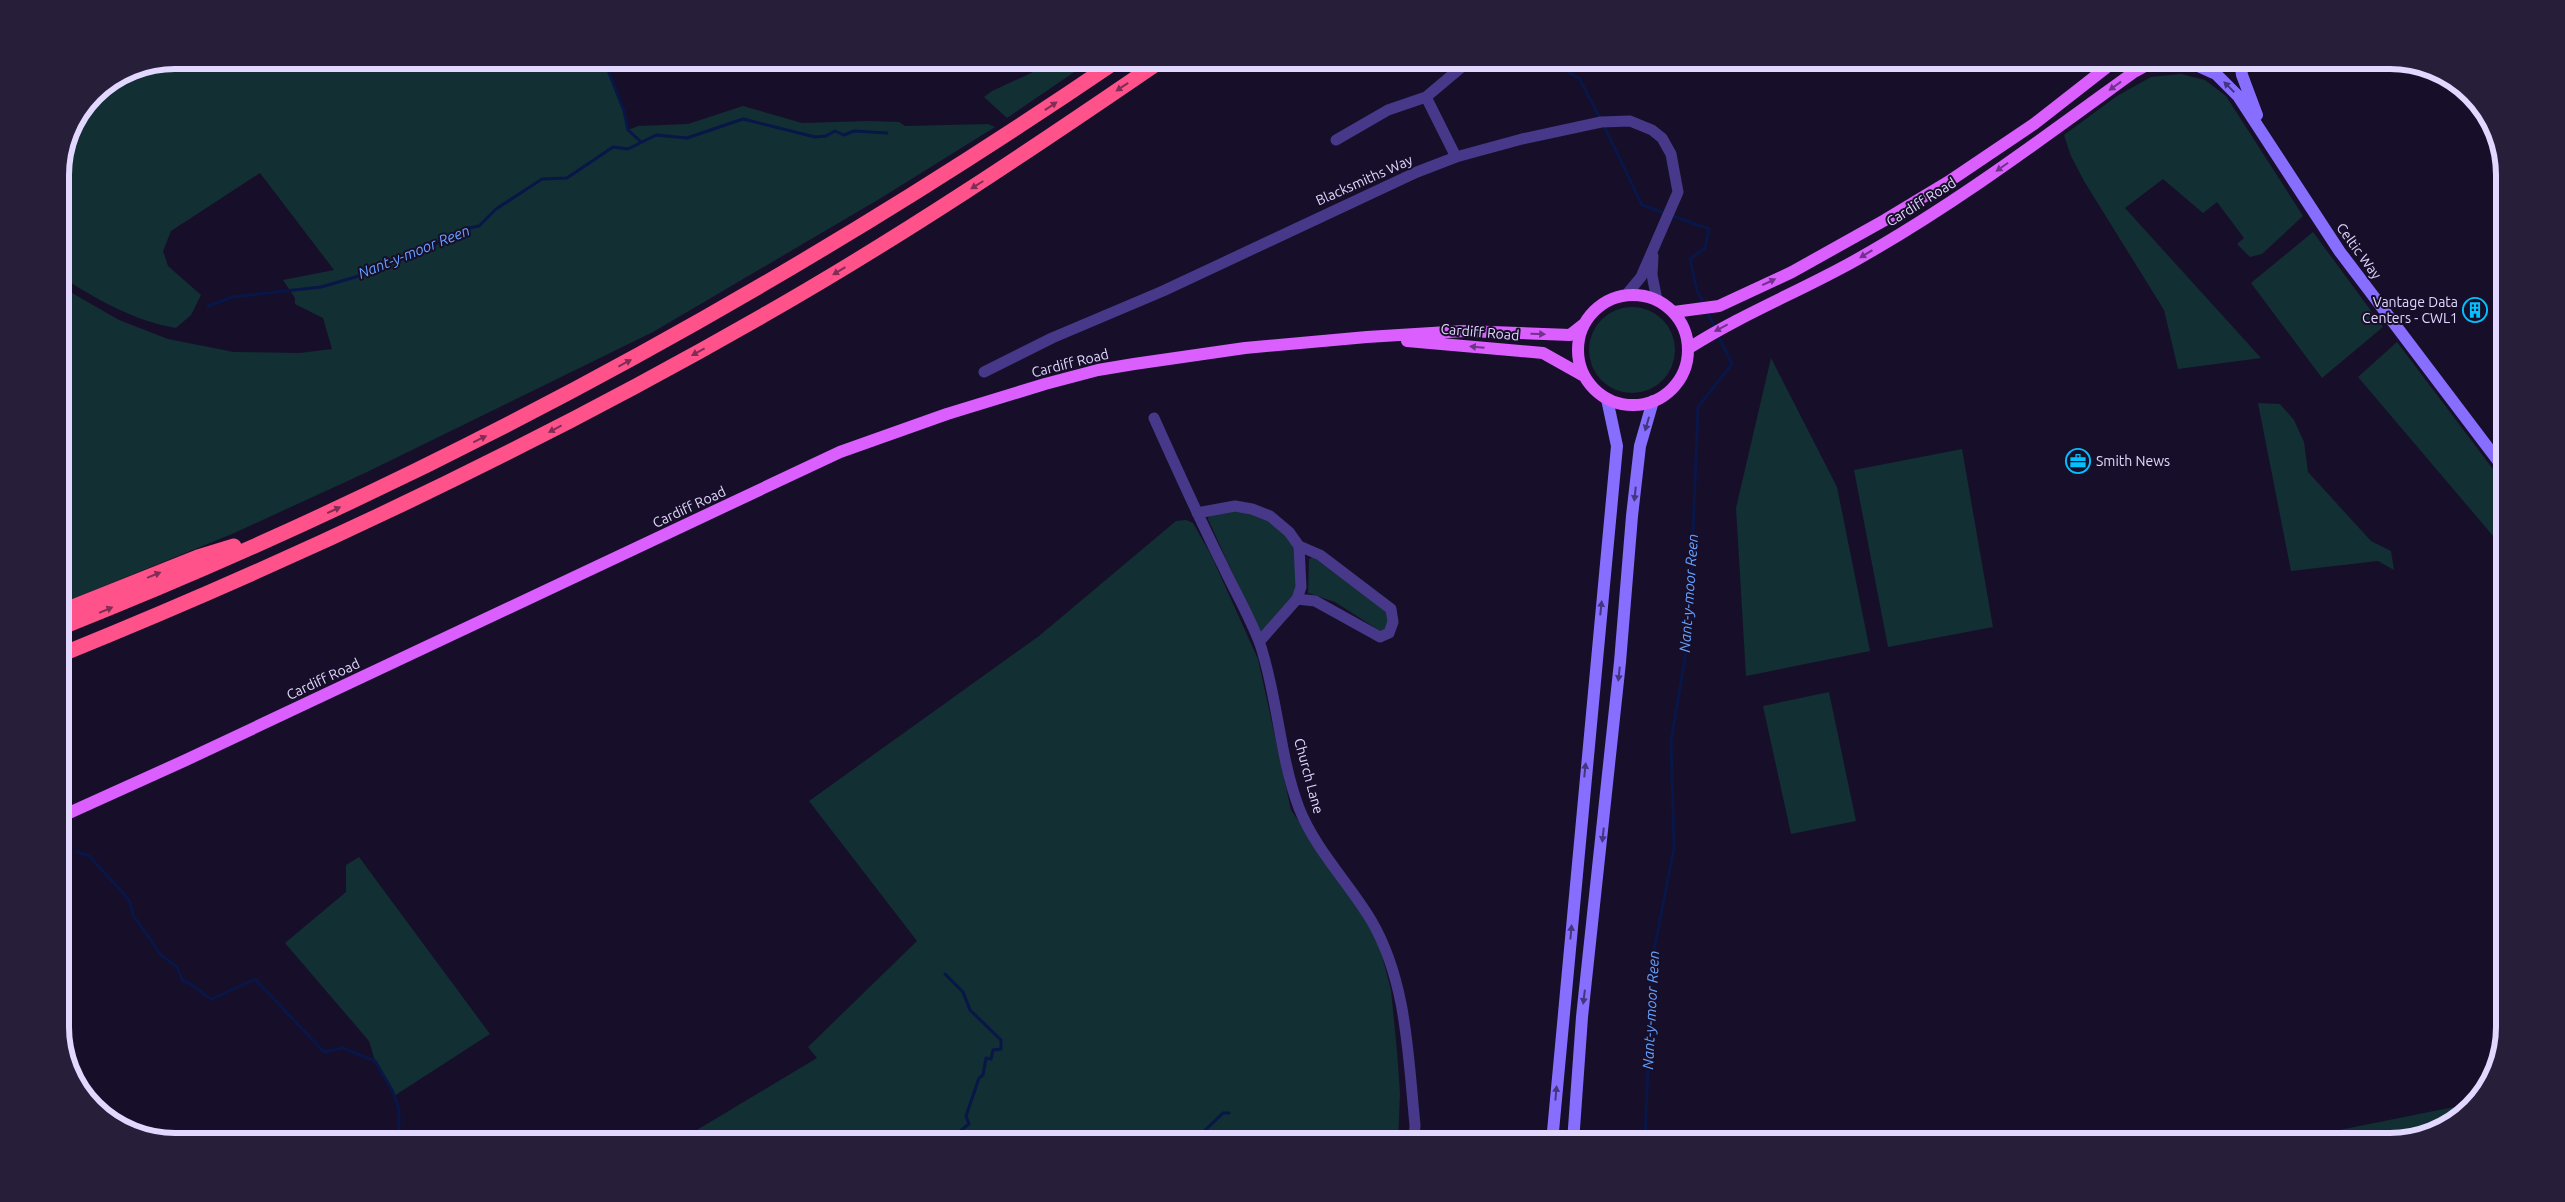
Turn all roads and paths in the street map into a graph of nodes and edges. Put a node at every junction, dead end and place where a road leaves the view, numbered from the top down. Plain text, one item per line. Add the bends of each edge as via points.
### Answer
1 (1105, 69) edge
2 (1149, 69) edge
3 (1459, 69) edge
4 (2104, 69) edge
5 (2140, 69) edge
6 (2205, 69) edge
7 (2241, 69) edge
8 (1426, 97) junction
9 (1336, 140) dead end
10 (2268, 140) junction
11 (1456, 157) junction
12 (1654, 249) junction
13 (1626, 295) junction
14 (1657, 300) junction
15 (1674, 312) junction
16 (1584, 324) junction
17 (1367, 337) junction
18 (1688, 348) junction
19 (984, 372) dead end
20 (1584, 376) junction
21 (1607, 399) junction
22 (1653, 401) junction
23 (1154, 418) dead end
24 (2496, 458) edge
25 (1197, 513) junction
26 (304, 524) junction
27 (1299, 546) junction
28 (1297, 599) junction
29 (69, 608) edge
30 (69, 624) edge
31 (1259, 642) junction
32 (69, 651) edge
33 (69, 813) edge
34 (1415, 1133) edge
35 (1553, 1133) edge
36 (1574, 1133) edge

26 -> 1 highway via 512,423 666,341 837,242 1005,137
2 -> 32 highway via 1023,155 858,260 765,315 527,444 305,551
3 - 8 street
15 -> 4 main road, Cardiff Road via 1720,306 1792,272 1885,220 2034,124
5 -> 18 main road, Cardiff Road via 1947,205 1855,260 1721,327
10 -> 6 street, Celtic Way via 2238,96 2216,74
7 - 10 street, Celtic Way
8 - 9 street via 1388,110
8 - 11 street
10 - 24 street, Celtic Way via 2340,252
11 - 12 street, Blacksmiths Way via 1584,126 1630,122 1652,130 1662,138 1671,154 1678,192
11 - 19 street, Blacksmiths Way via 1289,230 1163,292 1052,338
12 - 13 street, Blacksmiths Way via 1641,277
12 - 14 street, Blacksmiths Way via 1652,275
13 - 14 main road
13 - 16 main road via 1609,300 1594,310
14 - 15 main road
15 - 18 main road via 1684,329
17 -> 16 main road, Cardiff Road via 1464,331 1570,335
16 - 20 main road via 1578,341 1578,359
20 -> 17 main road, Cardiff Road via 1543,353
17 - 33 main road, Cardiff Road via 1245,348 1098,370 947,414 840,452
18 - 22 main road via 1686,367 1677,384
20 - 21 main road
21 - 22 main road via 1630,405
35 -> 21 street via 1616,446
22 -> 36 street via 1640,446 1632,516 1620,662 1582,1017
23 - 25 street, Church Lane
25 - 27 street via 1234,506 1252,509 1270,516
25 - 31 street, Church Lane
29 -> 26 highway via 198,557
30 -> 26 highway
27 - 28 street via 1301,587
27 - 28 street via 1320,555 1391,609 1393,622 1389,633 1380,636 1316,601
28 - 31 street
31 - 34 street, Church Lane via 1275,698 1298,806 1308,828 1371,920 1388,954 1400,999

